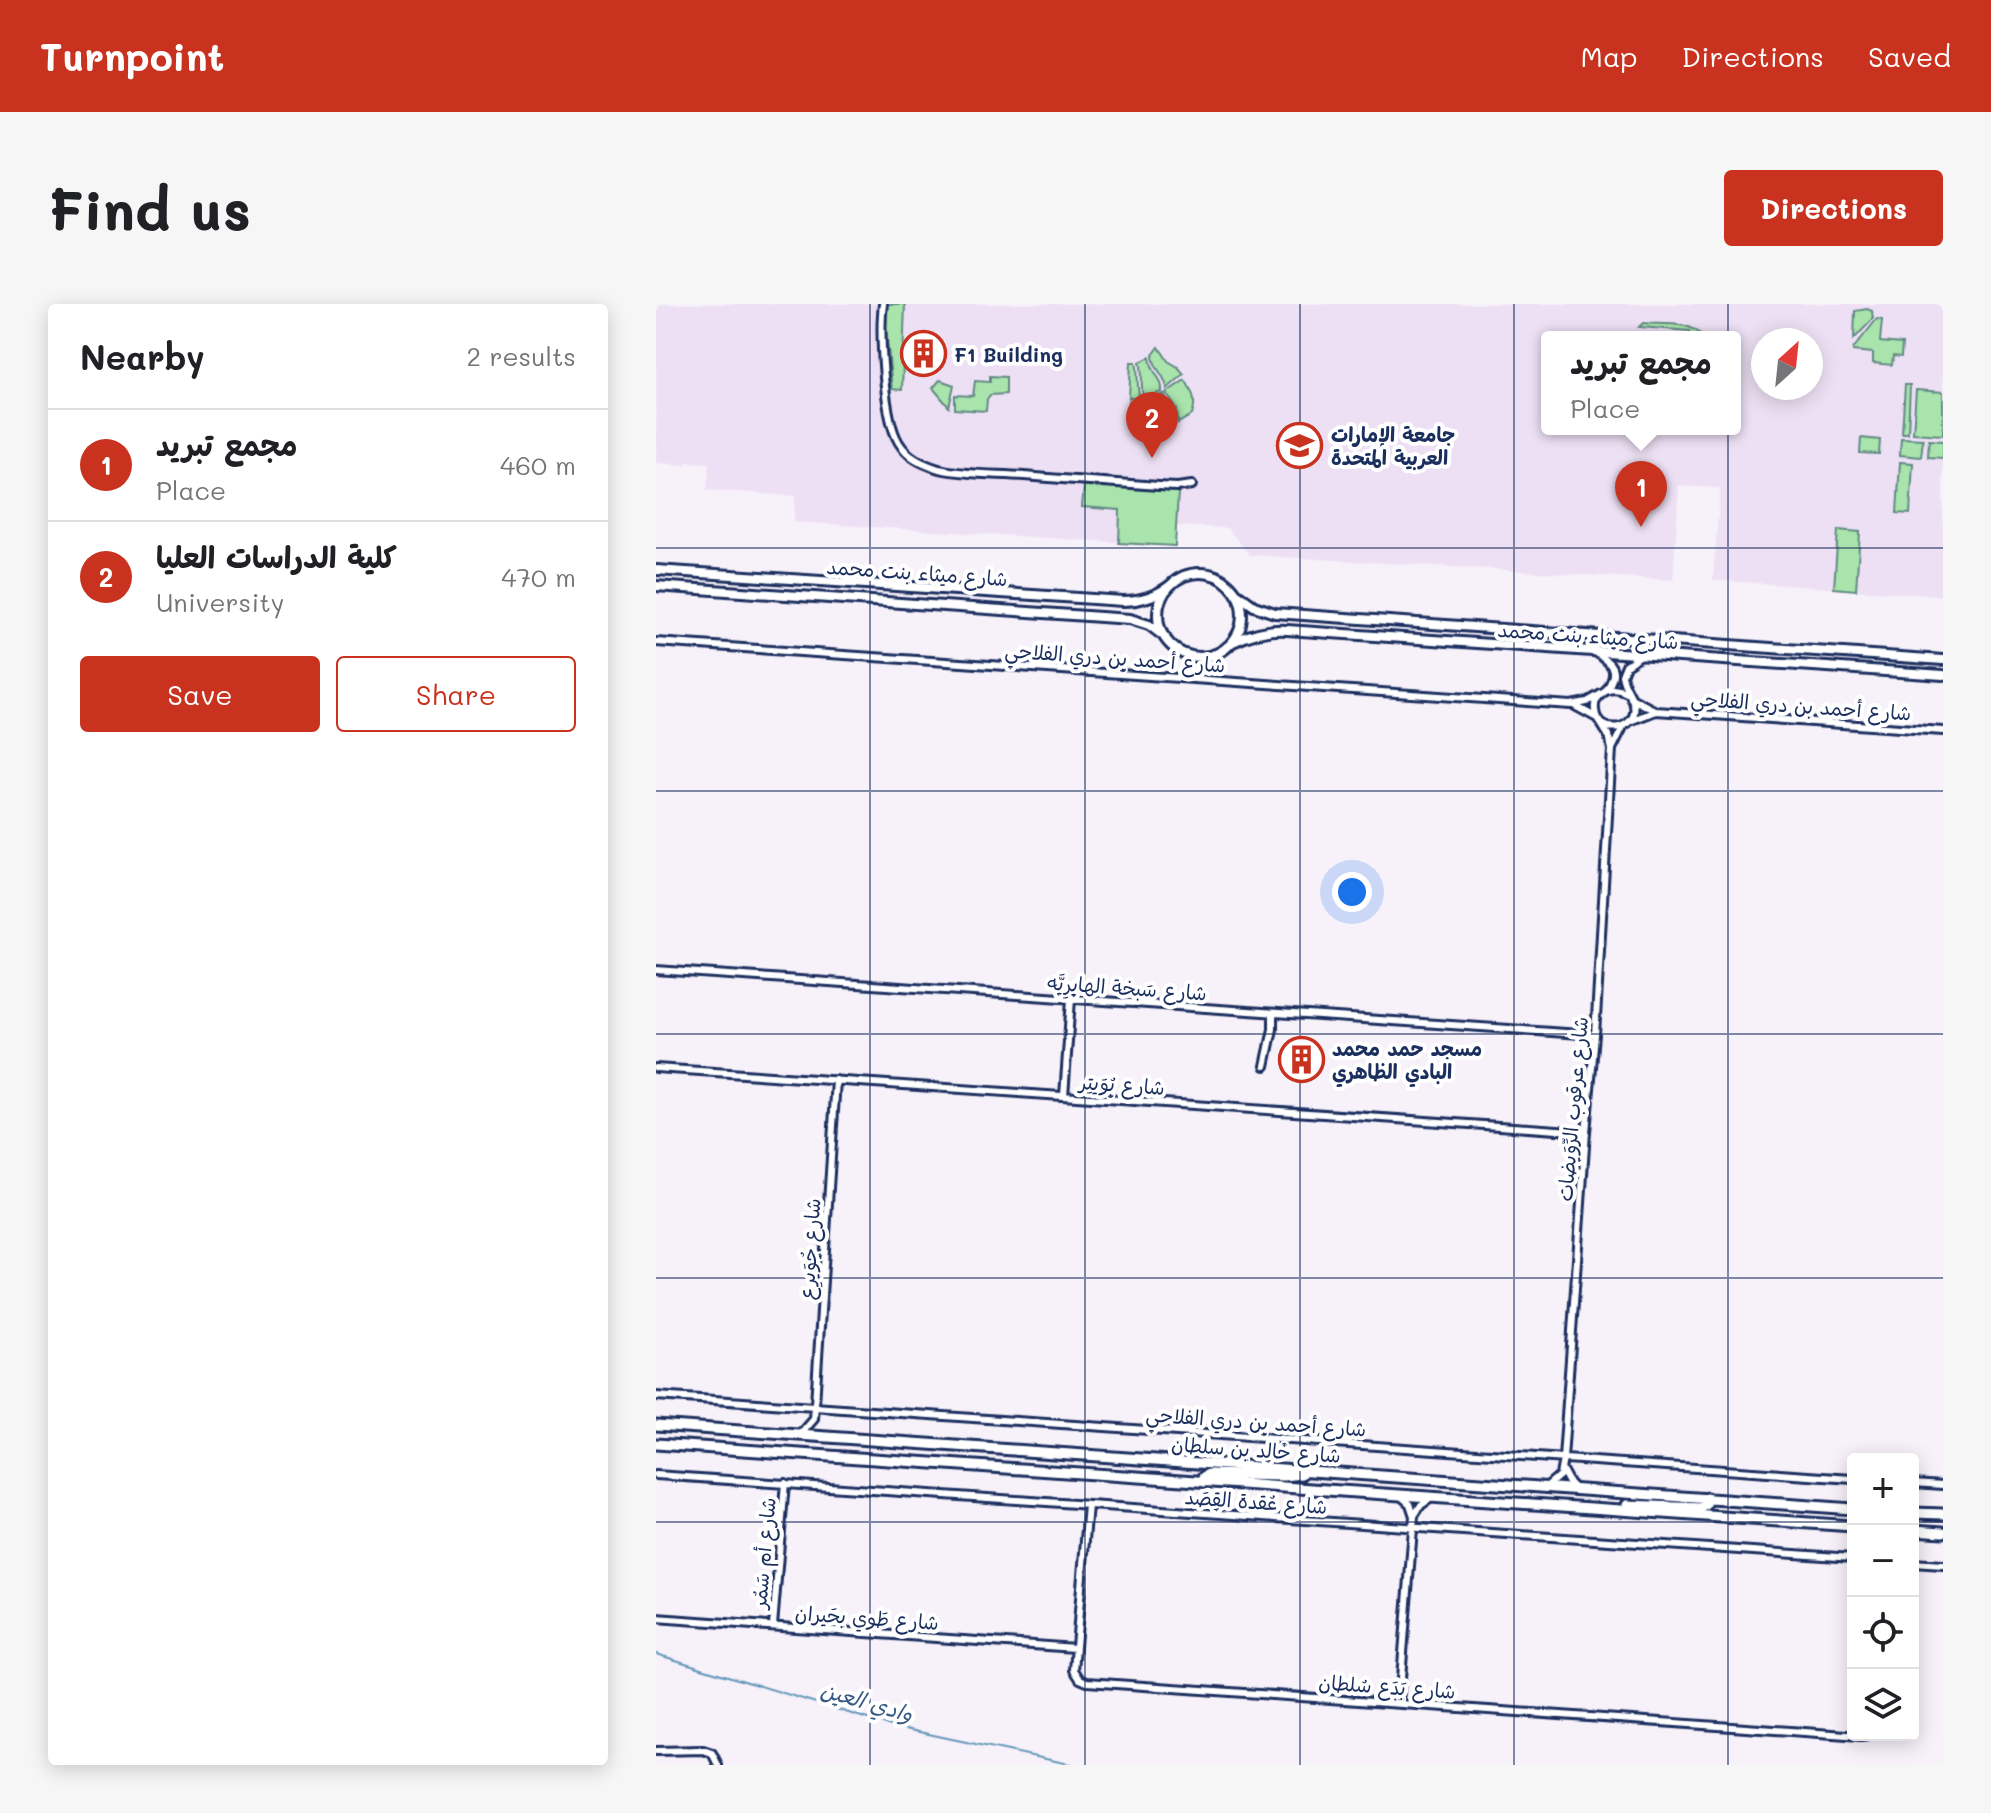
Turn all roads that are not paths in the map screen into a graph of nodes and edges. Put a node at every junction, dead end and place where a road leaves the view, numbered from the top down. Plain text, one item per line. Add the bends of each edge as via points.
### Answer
1 (883, 304) edge
2 (1192, 485) dead end
3 (656, 570) edge
4 (1172, 584) junction
5 (656, 586) edge
6 (1236, 593) junction
7 (1165, 637) junction
8 (656, 642) edge
9 (1233, 642) junction
10 (1594, 651) junction
11 (1642, 655) junction
12 (1943, 660) edge
13 (1943, 675) edge
14 (1603, 692) junction
15 (1629, 695) junction
16 (1571, 705) junction
17 (1656, 711) junction
18 (1598, 720) junction
19 (1630, 721) junction
20 (1624, 726) junction
21 (1943, 731) edge
22 (1612, 749) junction
23 (656, 970) edge
24 (1071, 999) junction
25 (1273, 1013) junction
26 (1595, 1035) junction
27 (1265, 1066) dead end
28 (656, 1068) edge
29 (836, 1080) junction
30 (1064, 1096) junction
31 (1586, 1132) junction
32 (656, 1396) edge
33 (814, 1407) junction
34 (814, 1419) junction
35 (656, 1425) edge
36 (799, 1435) junction
37 (826, 1437) junction
38 (656, 1444) edge
39 (1563, 1459) junction
40 (1562, 1470) junction
41 (1309, 1471) junction
42 (656, 1475) edge
43 (1847, 1479) edge
44 (1204, 1482) junction
45 (785, 1483) junction
46 (1919, 1483) edge
47 (1943, 1485) edge
48 (1545, 1488) junction
49 (1576, 1490) junction
50 (1400, 1496) junction
51 (1433, 1498) junction
52 (1707, 1498) junction
53 (1088, 1505) junction
54 (1600, 1509) junction
55 (1847, 1509) edge
56 (1919, 1513) edge
57 (1943, 1514) edge
58 (1414, 1516) junction
59 (1847, 1526) edge
60 (1413, 1527) junction
61 (1919, 1530) edge
62 (1943, 1532) edge
63 (1847, 1558) edge
64 (1919, 1563) edge
65 (1943, 1565) edge
66 (656, 1618) edge
67 (773, 1626) junction
68 (1075, 1648) junction
69 (1399, 1703) junction
70 (1847, 1735) edge
71 (656, 1751) edge
72 (718, 1765) edge

1 - 2 street via 889,412 910,456 960,472
3 - 4 main road, شارع ميثاء بنت محمد via 1123,601 1154,596
4 - 6 main road via 1189,574 1210,574
4 - 7 main road via 1159,609
5 - 7 main road, شارع ميثاء بنت محمد via 1130,619
6 - 9 main road via 1242,622
6 - 12 main road, شارع ميثاء بنت محمد via 1275,613
7 - 9 main road via 1179,651 1198,657 1217,654
8 - 16 street, شارع أحمد بن دري الفلاحي
9 - 10 main road, شارع ميثاء بنت محمد via 1275,629
10 - 11 main road, شارع ميثاء بنت محمد
10 - 14 street via 1613,669
11 - 13 main road, شارع ميثاء بنت محمد
11 - 15 street via 1623,670
14 - 15 street via 1619,689
14 - 16 street, شارع أحمد بن دري الفلاحي
14 - 18 street via 1595,705
15 - 17 street, شارع أحمد بن دري الفلاحي
15 - 19 street via 1634,709
16 - 18 street, شارع أحمد بن دري الفلاحي
17 - 19 street, شارع أحمد بن دري الفلاحي
17 - 21 street, شارع أحمد بن دري الفلاحي
18 - 20 street via 1611,728
18 - 22 street, شارع عرقوب الرِّوَيضات
19 - 20 street
20 - 22 street, شارع عرقوب الرِّوَيضات
22 - 26 street, شارع عرقوب الرِّوَيضات
23 - 24 street, شارع سَبخة الهايرِيَّه
24 - 25 street, شارع سَبخة الهايرِيَّه
24 - 30 street
25 - 26 street, شارع سَبخة الهايرِيَّه
25 - 27 street
26 - 31 street, شارع عرقوب الرِّوَيضات
28 - 29 street, شارع بُوَيتِر
29 - 30 street, شارع بُوَيتِر
29 - 33 street, شارع جُوَيرِع
30 - 31 street, شارع بُوَيتِر
31 - 39 street, شارع عرقوب الرِّوَيضات
32 - 33 street, شارع أحمد بن دري الفلاحي
33 - 34 street, شارع جُوَيرِع
33 - 39 street, شارع أحمد بن دري الفلاحي
34 - 36 street
34 - 37 street
35 - 36 main road, شارع خالِد بن سلطان
36 - 37 main road, شارع خالِد بن سلطان
37 - 41 main road, شارع خالِد بن سلطان
38 - 44 main road, شارع خالِد بن سلطان
39 - 40 street, شارع عرقوب الرِّوَيضات
39 - 43 street, شارع أحمد بن دري الفلاحي
40 - 48 street
40 - 49 street
41 - 44 main road via 1291,1476 1209,1474
41 - 48 main road, شارع خالِد بن سلطان
42 - 45 street, شارع عُقدة القِصَد
44 - 50 main road, شارع خالِد بن سلطان
45 - 53 street, شارع عُقدة القِصَد
45 - 67 street, شارع أم سَمُر
46 - 47 street
48 - 49 main road, شارع خالِد بن سلطان
49 - 52 main road, شارع خالِد بن سلطان
50 - 51 main road, شارع خالِد بن سلطان
50 - 58 street
51 - 54 main road, شارع خالِد بن سلطان
51 - 58 street
52 - 54 main road via 1701,1508
52 - 55 main road, شارع خالِد بن سلطان
53 - 60 street, شارع عُقدة القِصَد
53 - 68 street, شارع بَدَع سُلطان
54 - 59 main road, شارع خالِد بن سلطان
56 - 57 main road
58 - 60 street
60 - 63 street, شارع عُقدة القِصَد
60 - 69 street
61 - 62 main road
64 - 65 street
66 - 67 street, شارع طَوي بحَيران
67 - 68 street, شارع طَوي بحَيران
68 - 69 street, شارع بَدَع سُلطان via 1074,1670 1090,1683
69 - 70 street, شارع بَدَع سُلطان
71 - 72 street via 703,1750 712,1753

